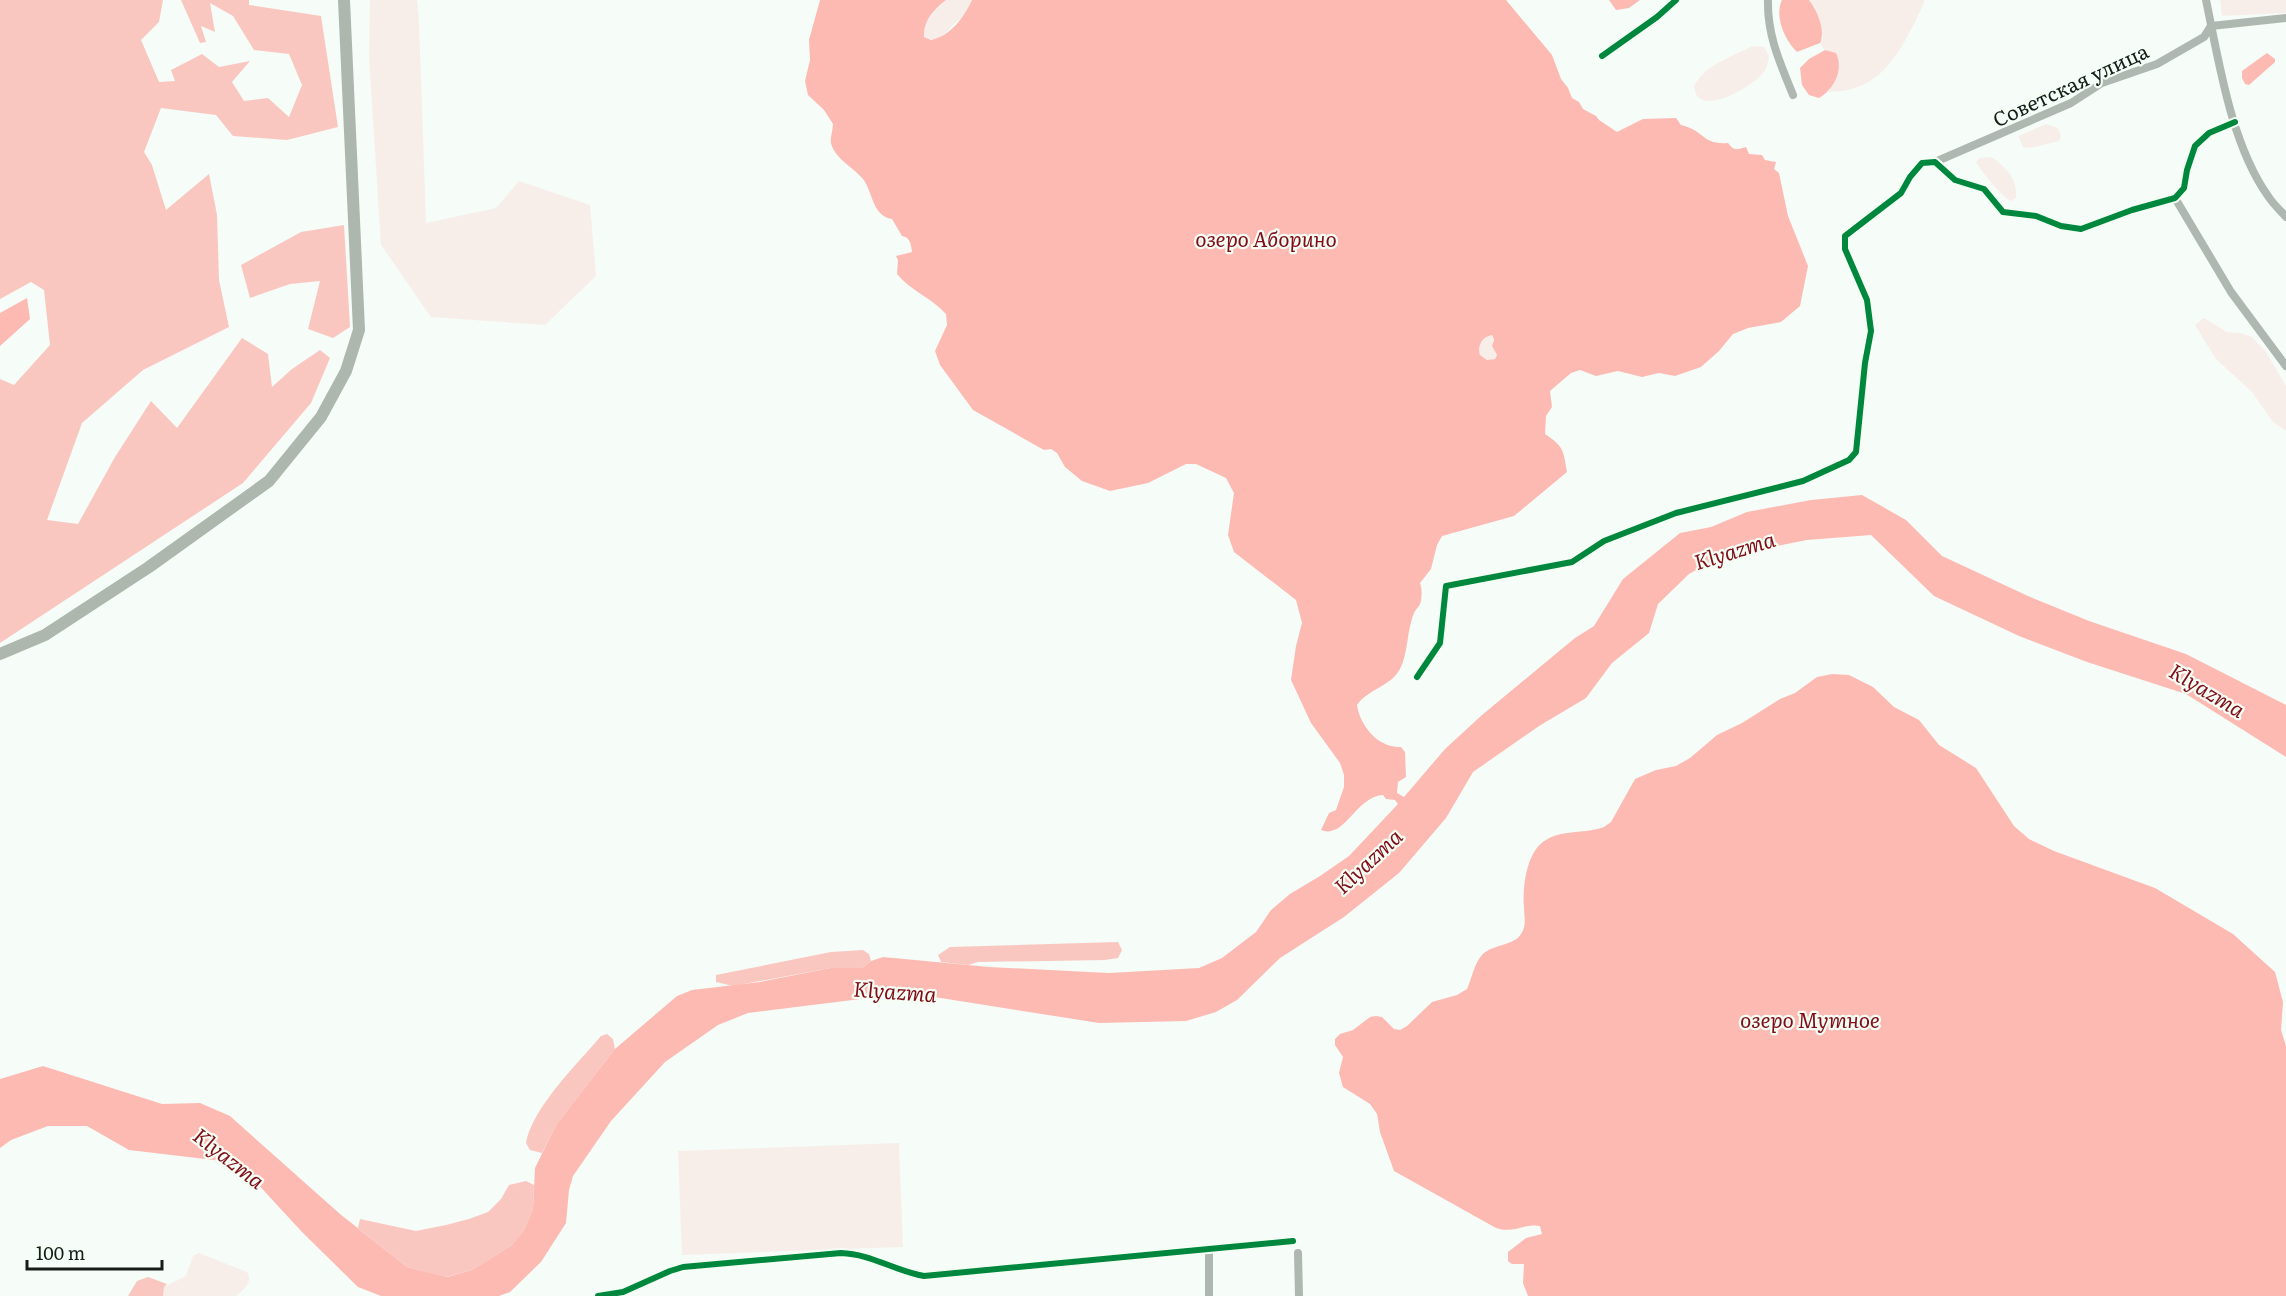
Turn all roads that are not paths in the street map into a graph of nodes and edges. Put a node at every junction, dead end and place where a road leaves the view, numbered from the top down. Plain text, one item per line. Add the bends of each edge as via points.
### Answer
1 (344, 0) edge
2 (1676, 0) edge
3 (1768, 0) edge
4 (2206, 0) edge
5 (2286, 18) edge
6 (2211, 26) junction
7 (1602, 56) dead end
8 (1794, 94) dead end
9 (2235, 122) junction
10 (1935, 162) junction
11 (2175, 198) junction
12 (2286, 217) edge
13 (2286, 366) edge
14 (0, 654) edge
15 (1417, 678) dead end
16 (1293, 1241) dead end
17 (1209, 1248) junction
18 (1298, 1252) dead end
19 (598, 1296) edge
20 (1209, 1296) edge
21 (1299, 1296) edge

1 - 14 main road via 359,330 346,371 321,417 269,481 45,635
2 - 7 street
3 - 8 street via 1767,22
4 - 6 street
5 - 6 street
6 - 9 street
6 - 10 street, Советская улица via 2204,37 2157,64 2102,83 2071,103
9 - 11 street via 2209,133 2195,146 2184,188
9 - 12 street via 2247,159 2268,196
10 - 11 street via 1955,180 1984,189 2003,212 2036,216 2081,230
10 - 15 street, Советская улица via 1922,163 1900,193 1845,236 1845,249 1867,300 1871,331 1856,452 1849,460 1803,481 1676,513 1604,541 1572,562 1446,586 1440,643
11 - 13 street via 2231,292
16 - 17 street
17 - 19 street via 924,1275 865,1256 841,1253 683,1268 623,1292
17 - 20 street
18 - 21 street

